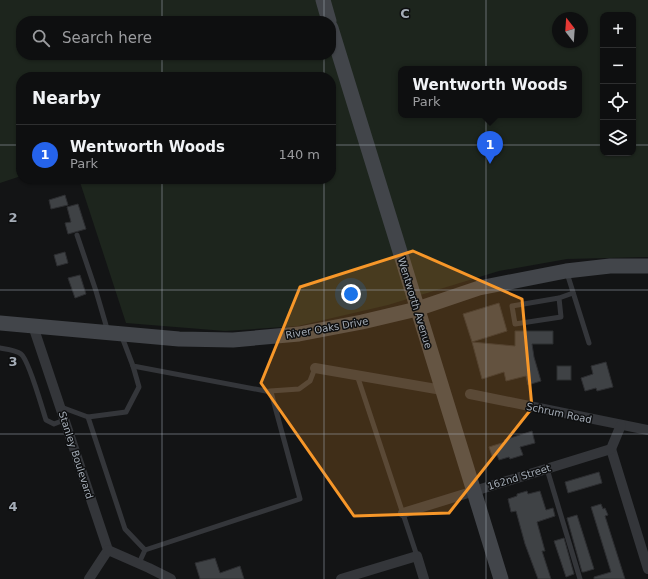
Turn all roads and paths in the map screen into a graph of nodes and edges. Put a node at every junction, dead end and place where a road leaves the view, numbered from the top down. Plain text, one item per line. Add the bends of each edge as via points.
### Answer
1 (323, 0) edge
2 (328, 16) edge
3 (336, 44) edge
4 (77, 236) dead end
5 (648, 266) edge
6 (566, 270) junction
7 (573, 293) junction
8 (559, 298) junction
9 (417, 309) junction
10 (0, 323) edge
11 (33, 326) junction
12 (114, 333) junction
13 (589, 343) dead end
14 (0, 348) edge
15 (133, 366) junction
16 (315, 368) joint
17 (357, 375) junction
18 (442, 390) junction
19 (270, 391) junction
20 (470, 394) dead end
21 (60, 407) junction
22 (88, 417) junction
23 (64, 420) junction
24 (621, 425) junction
25 (648, 430) edge
26 (611, 449) junction
27 (547, 469) junction
28 (473, 491) junction
29 (403, 513) junction
30 (108, 550) junction
31 (145, 550) junction
32 (417, 556) junction
33 (139, 563) junction
34 (648, 569) edge
35 (89, 579) edge
36 (171, 579) edge
37 (341, 579) edge
38 (424, 579) edge
39 (501, 579) edge
40 (580, 579) edge

1 - 2 main road
3 - 9 main road, Wentworth Avenue
4 - 12 lane via 100,302
5 - 6 main road, River Oaks Drive
6 - 7 lane
6 - 9 main road, River Oaks Drive via 479,288
7 - 8 lane
7 - 13 lane
8 - 8 lane via 562,317 515,324 512,306
9 - 12 main road, River Oaks Drive via 299,334 233,340 179,339
9 - 18 main road, Wentworth Avenue
10 - 11 main road, River Oaks Drive
11 - 12 main road, River Oaks Drive
11 - 21 street, Stanley Boulevard
12 - 15 lane
14 - 23 lane via 21,354 27,363 46,420 54,424
15 - 19 lane
15 - 22 lane via 139,387 126,412
16 - 17 street
16 - 19 lane via 310,381 299,389
17 - 18 street
17 - 29 lane
18 - 28 main road, Wentworth Avenue
19 - 31 lane via 300,499
20 - 24 street, Schrum Road
21 - 22 lane
21 - 23 street, Stanley Boulevard
22 - 31 lane via 125,529
23 - 30 street, Stanley Boulevard
24 - 25 street, Schrum Road
24 - 26 street
26 - 27 street, 162nd Street
26 - 34 street
27 - 28 street, 162nd Street
27 - 40 lane
28 - 29 street, 162nd Street
28 - 39 main road, Wentworth Avenue
29 - 32 lane
30 - 33 street
30 - 35 street
31 - 33 lane
32 - 37 street
32 - 38 street
33 - 36 street

